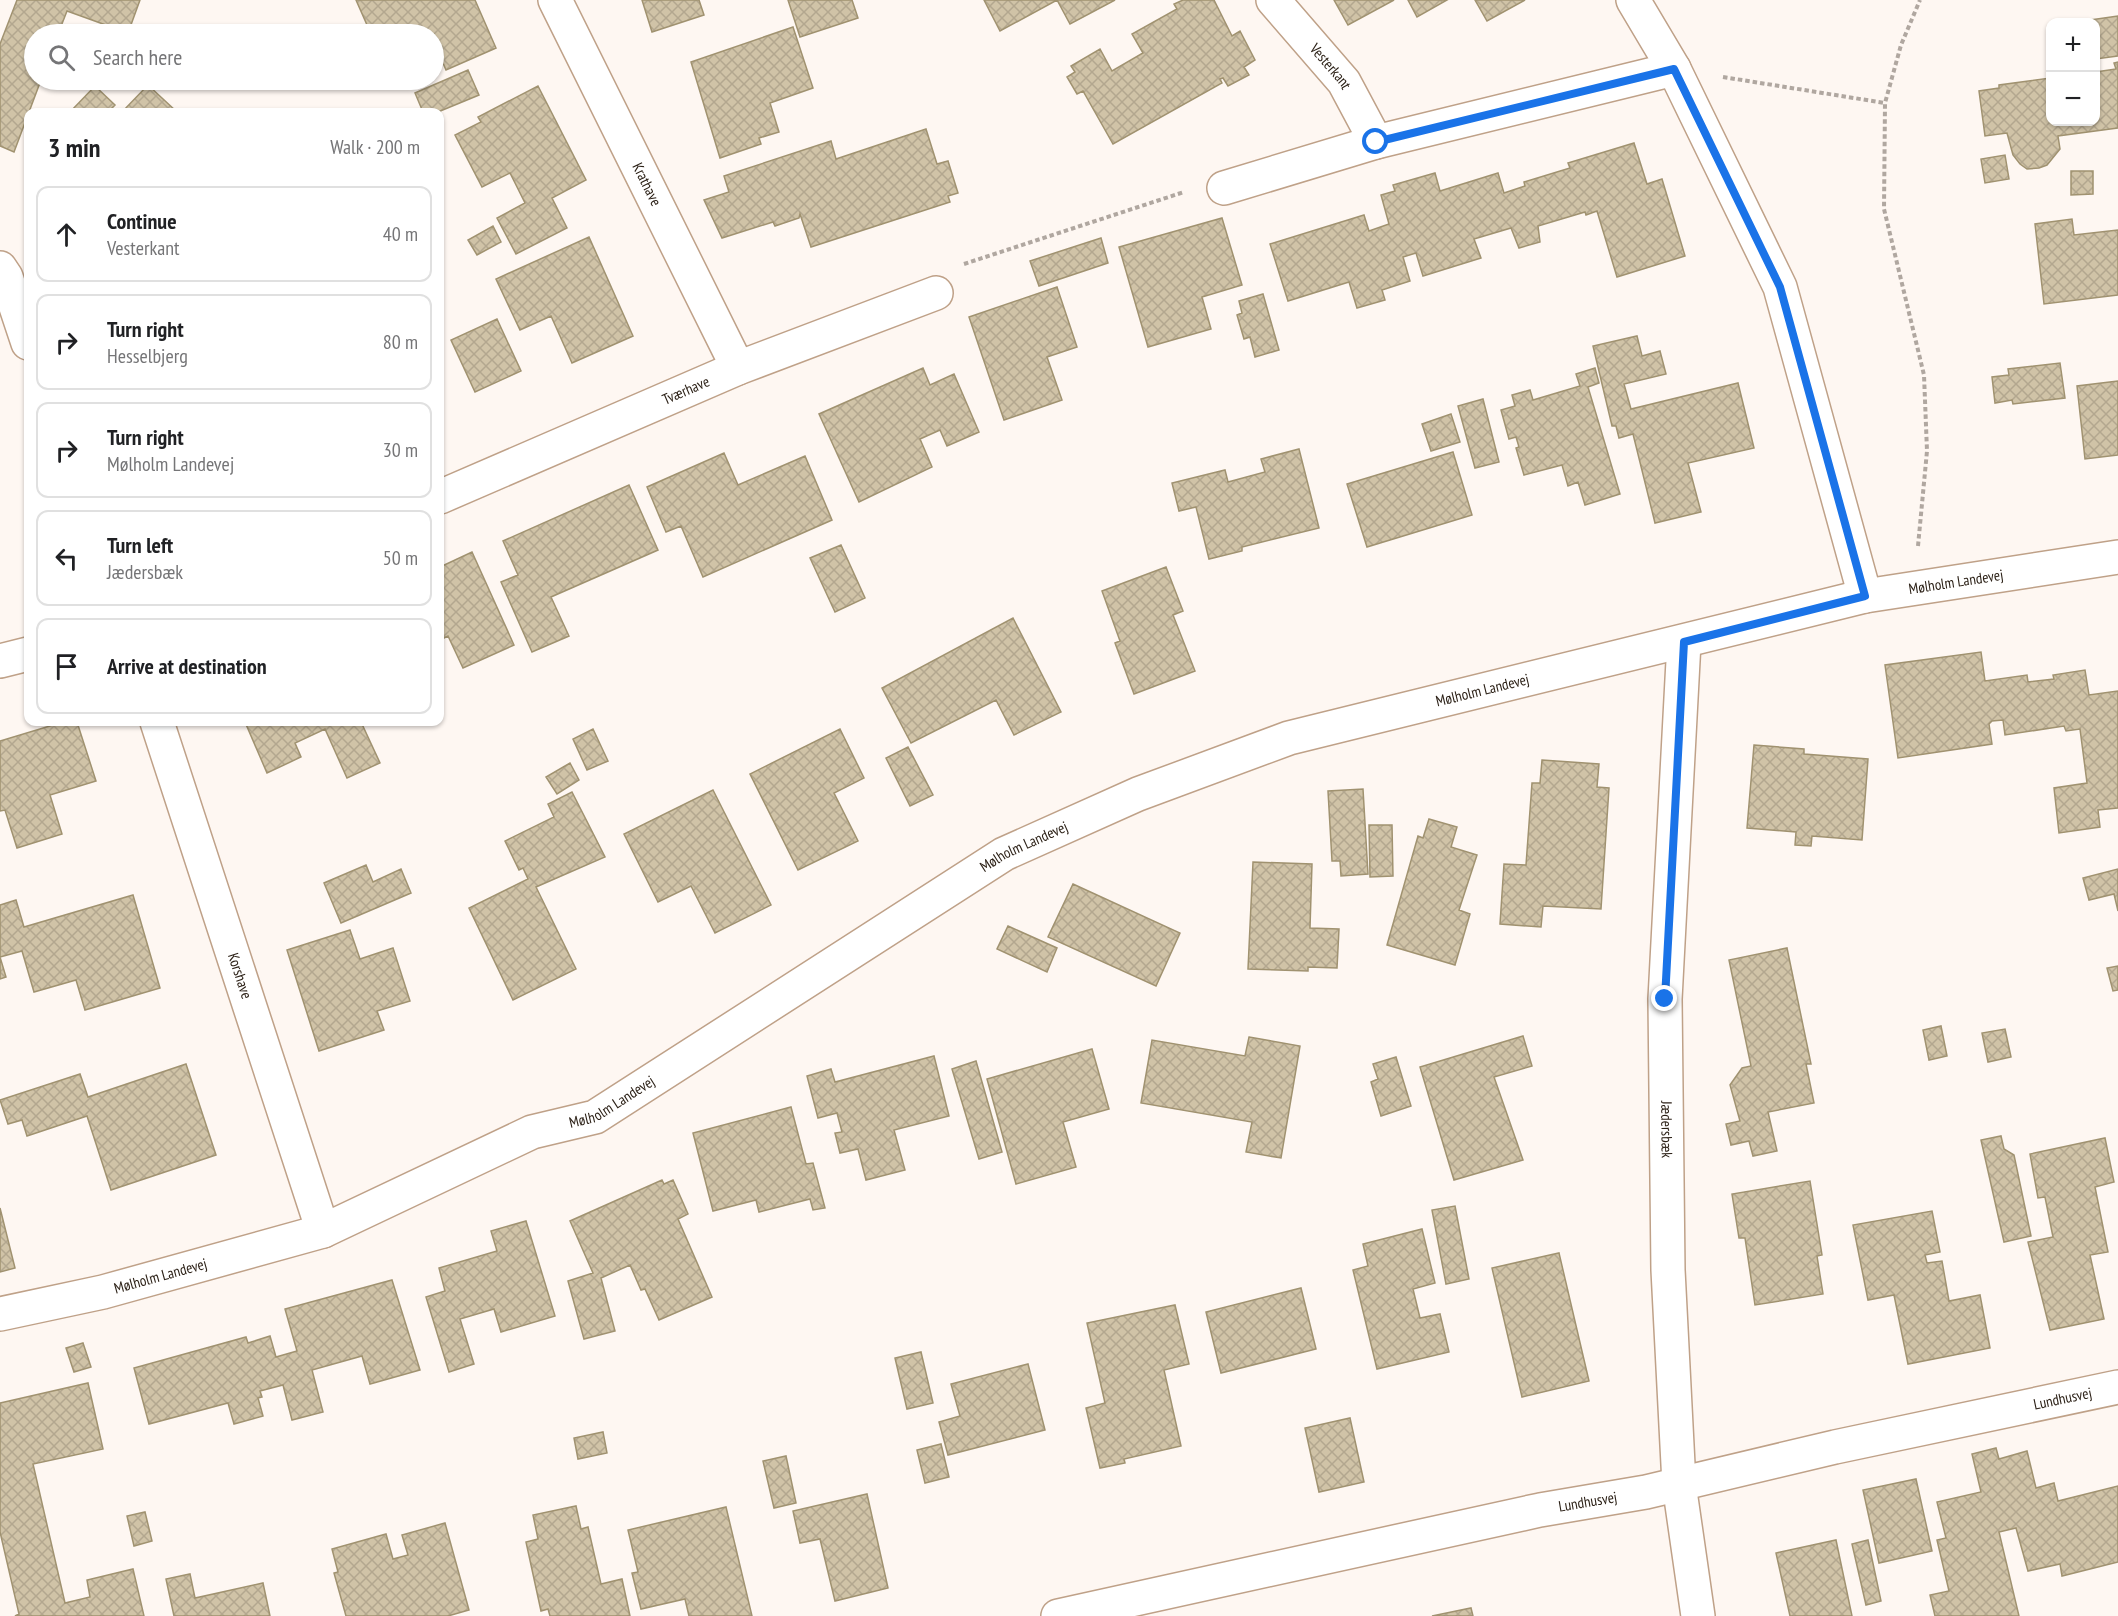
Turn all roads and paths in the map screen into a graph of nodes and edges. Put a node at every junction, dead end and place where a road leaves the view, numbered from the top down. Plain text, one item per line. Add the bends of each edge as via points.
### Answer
1 (555, 0) edge
2 (1273, 0) edge
3 (1633, 0) edge
4 (1920, 0) edge
5 (1674, 69) junction
6 (1885, 103) junction
7 (1376, 142) junction
8 (1224, 188) joint
9 (0, 268) edge
10 (936, 293) joint
11 (24, 330) edge
12 (738, 368) junction
13 (444, 494) edge
14 (2118, 557) edge
15 (1914, 590) junction
16 (1865, 596) junction
17 (1684, 642) junction
18 (24, 655) edge
19 (0, 661) edge
20 (157, 726) edge
21 (323, 1231) junction
22 (0, 1314) edge
23 (2118, 1387) edge
24 (1679, 1484) junction
25 (1058, 1616) edge
26 (1698, 1616) edge

1 - 12 street, Krathave
2 - 7 street, Vesterkant via 1344,82
3 - 5 street
4 - 6 path via 1901,45
5 - 6 path
5 - 7 street
5 - 16 street via 1780,287
6 - 15 path via 1884,209 1924,375 1927,451
7 - 8 street
8 - 10 path via 1200,187 965,263
9 - 11 street
10 - 12 street, Tværhave
12 - 13 street, Tværhave
14 - 15 street, Mølholm Landevej
15 - 16 street, Mølholm Landevej
16 - 17 street, Mølholm Landevej
17 - 21 street, Mølholm Landevej via 1289,738 1138,794 1004,854 595,1117 532,1132
17 - 24 street, Jædersbæk via 1665,999 1668,1270
18 - 19 street
20 - 21 street, Korshave
21 - 22 street, Mølholm Landevej via 103,1292
23 - 24 street, Lundhusvej
24 - 25 street, Lundhusvej
24 - 26 street, Jædersbæk

